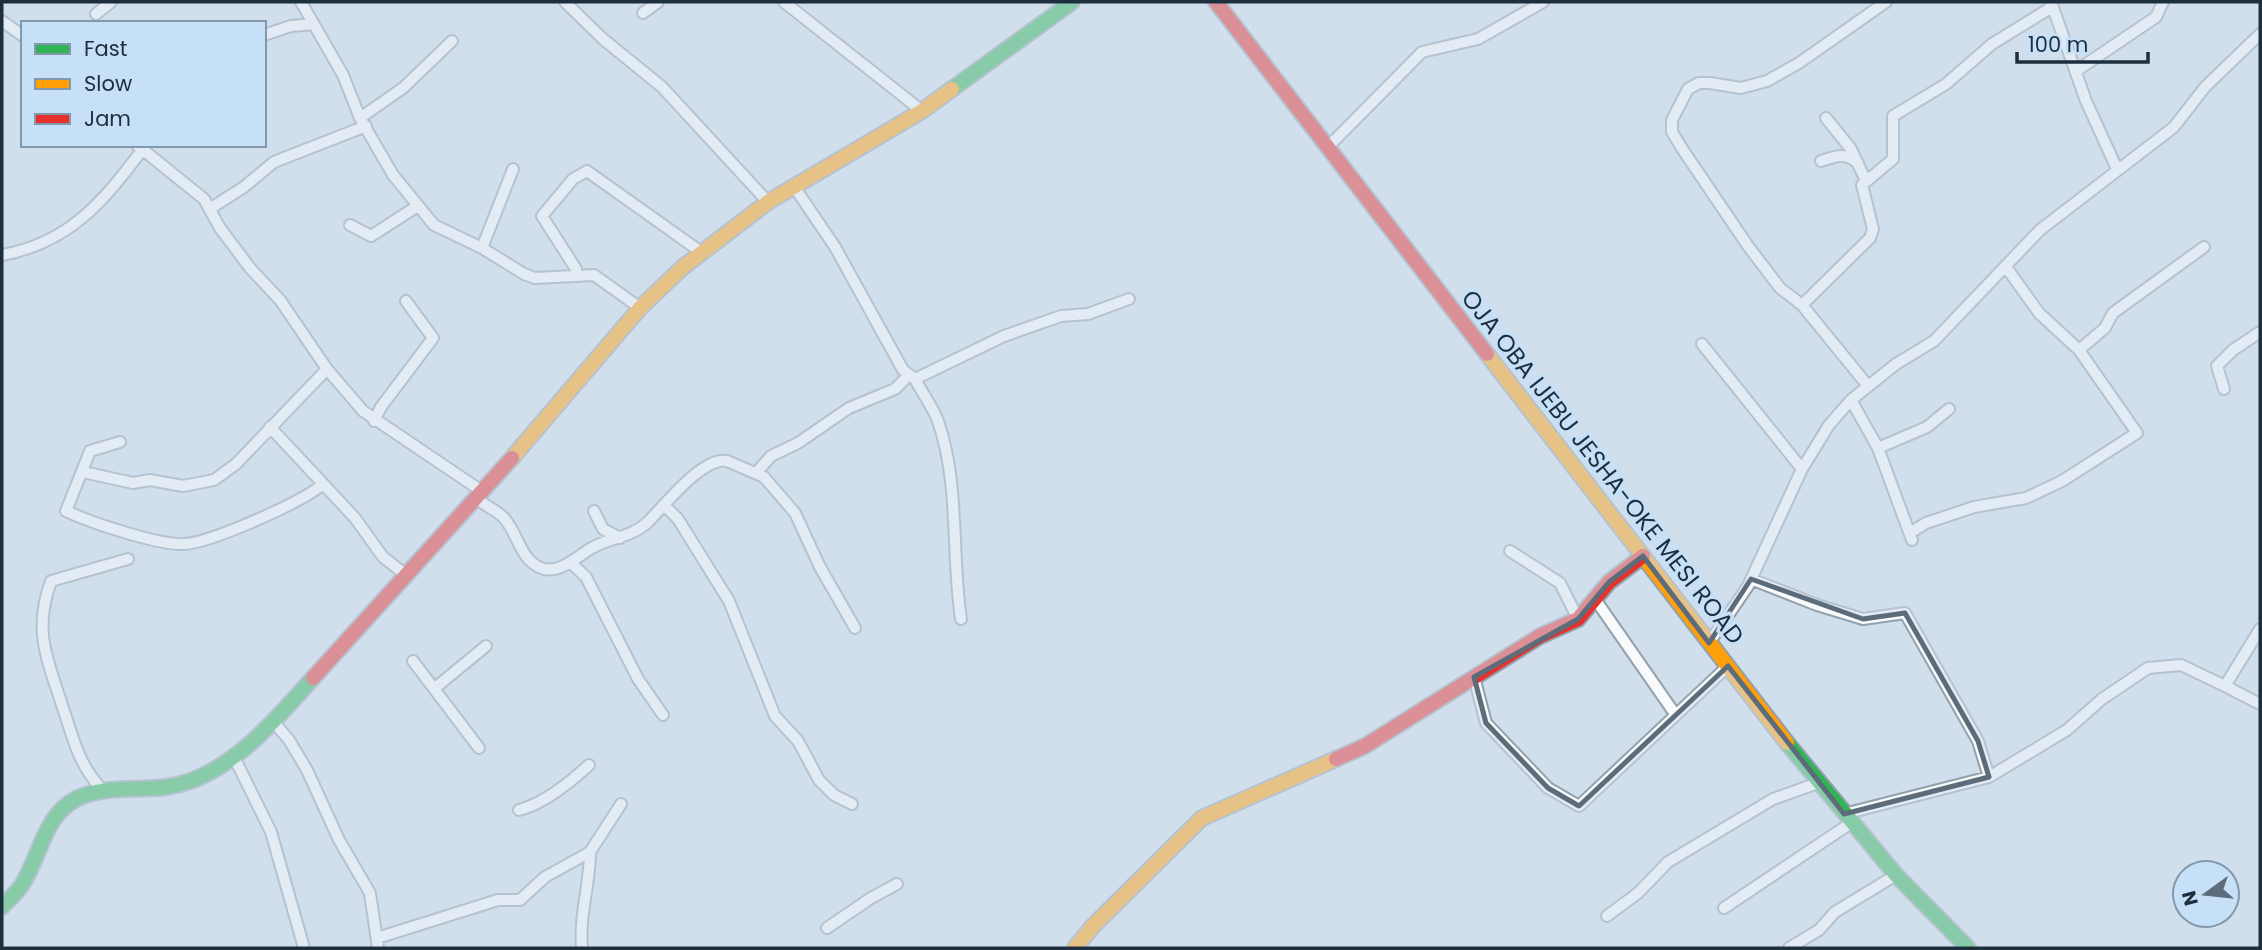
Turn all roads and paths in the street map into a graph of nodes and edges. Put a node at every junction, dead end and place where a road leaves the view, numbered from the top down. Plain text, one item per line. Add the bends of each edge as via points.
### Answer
1 (111, 2) edge
2 (301, 2) edge
3 (565, 2) edge
4 (658, 2) edge
5 (784, 2) edge
6 (1072, 2) edge
7 (1216, 2) edge
8 (1543, 2) edge
9 (1886, 2) edge
10 (2163, 2) edge
11 (2052, 4) edge
12 (796, 6) edge
13 (96, 13) dead end
14 (643, 13) dead end
15 (2, 21) edge
16 (314, 24) junction
17 (266, 34) edge
18 (2260, 34) edge
19 (21, 35) edge
20 (452, 41) dead end
21 (2076, 71) junction
22 (922, 111) junction
23 (1826, 118) dead end
24 (363, 122) junction
25 (140, 147) edge
26 (1327, 148) junction
27 (1821, 161) dead end
28 (1860, 164) junction
29 (513, 169) dead end
30 (2118, 169) junction
31 (1865, 179) junction
32 (793, 185) junction
33 (768, 202) junction
34 (416, 207) junction
35 (211, 208) junction
36 (351, 225) dead end
37 (2204, 247) dead end
38 (482, 248) junction
39 (701, 252) junction
40 (2, 255) edge
41 (2006, 267) junction
42 (258, 270) dead end
43 (576, 274) junction
44 (1129, 299) dead end
45 (406, 301) dead end
46 (1802, 305) junction
47 (640, 308) junction
48 (2260, 332) edge
49 (1702, 344) dead end
50 (2080, 350) junction
51 (329, 368) junction
52 (912, 377) junction
53 (1868, 386) junction
54 (2224, 389) dead end
55 (1852, 400) junction
56 (1949, 409) dead end
57 (374, 421) junction
58 (270, 427) junction
59 (120, 442) dead end
60 (1878, 448) junction
61 (1802, 469) junction
62 (83, 472) junction
63 (756, 473) junction
64 (322, 485) junction
65 (480, 495) junction
66 (664, 505) junction
67 (593, 511) dead end
68 (603, 529) junction
69 (620, 538) junction
70 (593, 547) junction
71 (1510, 551) dead end
72 (1643, 556) junction
73 (128, 559) dead end
74 (571, 562) junction
75 (406, 575) junction
76 (1751, 579) junction
77 (1595, 600) junction
78 (961, 618) dead end
79 (1578, 619) junction
80 (855, 628) dead end
81 (2260, 629) edge
82 (1709, 643) junction
83 (486, 646) dead end
84 (413, 661) dead end
85 (1728, 666) junction
86 (1474, 677) junction
87 (2225, 686) junction
88 (435, 688) junction
89 (2260, 704) edge
90 (1675, 714) junction
91 (663, 715) dead end
92 (272, 720) junction
93 (479, 748) dead end
94 (234, 757) junction
95 (589, 765) dead end
96 (1989, 777) junction
97 (1818, 783) junction
98 (103, 791) junction
99 (621, 804) dead end
100 (852, 804) dead end
101 (519, 810) dead end
102 (1847, 819) junction
103 (590, 852) junction
104 (1896, 875) junction
105 (897, 884) dead end
106 (2, 907) edge
107 (1724, 908) dead end
108 (1607, 916) dead end
109 (827, 928) dead end
110 (377, 943) edge
111 (1962, 947) edge
112 (304, 948) edge
113 (582, 948) edge
114 (1075, 948) edge
115 (1789, 948) edge

1 - 13 street
2 - 16 street
3 - 33 street via 662,87
4 - 14 street
5 - 12 street
6 - 22 street
7 - 26 street, OJA OBA IJEBU JESHA-OKE MESI ROAD
8 - 26 street via 1478,39 1422,52
9 - 46 street via 1766,81 1741,88 1699,83 1688,89 1672,120 1672,132 1742,237 1780,288
10 - 21 street via 2156,17
11 - 21 street
11 - 31 street via 1992,44 1946,84 1893,117 1893,159
12 - 22 street
15 - 19 street
16 - 17 street
16 - 24 street
18 - 30 street via 2205,87 2174,127
20 - 24 street
21 - 30 street
22 - 32 street
23 - 28 street
24 - 34 street
24 - 35 street via 275,162
25 - 35 street via 174,178 196,190
25 - 40 street via 112,190 74,227 35,246
26 - 72 street, OJA OBA IJEBU JESHA-OKE MESI ROAD
27 - 28 street via 1837,155
28 - 31 street
29 - 38 street
30 - 41 street via 2040,230
31 - 46 street via 1861,189 1873,229 1870,238
32 - 33 street
32 - 52 street via 835,247 903,370
33 - 39 street
34 - 36 street via 371,236
34 - 38 street via 433,225
35 - 51 street via 220,228
37 - 50 street via 2113,313 2105,328
38 - 43 street via 535,278
39 - 43 street via 587,171 573,179 541,216
39 - 47 street
41 - 50 street via 2039,313
41 - 53 street via 1934,341
42 - 51 street via 301,317
43 - 47 street via 594,275
44 - 52 street via 1004,335
45 - 57 street via 433,338
46 - 53 street
47 - 65 street
48 - 54 street via 2217,366
49 - 61 street
50 - 60 street via 2137,433 2062,481 2026,498 1974,507 1926,523 1911,536
51 - 57 street
51 - 58 street
52 - 63 street via 849,408 771,456
52 - 78 street via 938,419 950,466 954,572
53 - 55 street
55 - 60 street
55 - 61 street via 1829,425
56 - 60 street via 1927,427
57 - 65 street
58 - 62 street via 236,464 202,485 150,480 132,483
58 - 64 street
59 - 62 street via 90,451
61 - 76 street
62 - 64 street via 66,511 90,522 184,544 281,511
63 - 66 street via 727,461 715,462
63 - 80 street via 795,513
64 - 75 street via 355,518 383,557
65 - 74 street via 502,516 534,564 547,569
65 - 75 street
66 - 69 street via 645,524
66 - 100 street via 678,519 729,601 775,716 798,741 819,780
67 - 68 street
68 - 69 street
68 - 70 street
69 - 70 street
70 - 74 street
71 - 79 street via 1560,583
72 - 77 street via 1609,582
72 - 82 street, OJA OBA IJEBU JESHA-OKE MESI ROAD
73 - 98 street via 51,581 42,605 49,674 78,756
74 - 91 street via 586,577 638,679
75 - 92 street
76 - 82 street
76 - 96 street via 1863,619 1905,612 1978,741
77 - 79 street
77 - 90 street
79 - 86 street via 1540,636
81 - 87 street
82 - 85 street, OJA OBA IJEBU JESHA-OKE MESI ROAD
83 - 88 street
84 - 88 street
85 - 90 street
85 - 97 street, OJA OBA IJEBU JESHA-OKE MESI ROAD
86 - 90 street via 1486,723 1548,788 1575,805 1582,805
86 - 114 street via 1365,746 1213,810 1189,827
87 - 89 street
87 - 96 street via 2181,665 2148,668 2067,730
88 - 93 street
92 - 94 street
92 - 110 street via 307,770 370,893
94 - 98 street via 198,780
94 - 112 street via 271,832
95 - 101 street via 531,807
96 - 102 street
97 - 102 street, OJA OBA IJEBU JESHA-OKE MESI ROAD
97 - 108 street via 1773,799 1668,862
98 - 106 street via 76,799 51,821 23,884
99 - 103 street
102 - 104 street, OJA OBA IJEBU JESHA-OKE MESI ROAD
102 - 107 street
103 - 110 street via 545,877 520,900 498,900
103 - 113 street
104 - 111 street, OJA OBA IJEBU JESHA-OKE MESI ROAD
104 - 115 street via 1835,912 1819,930
105 - 109 street

